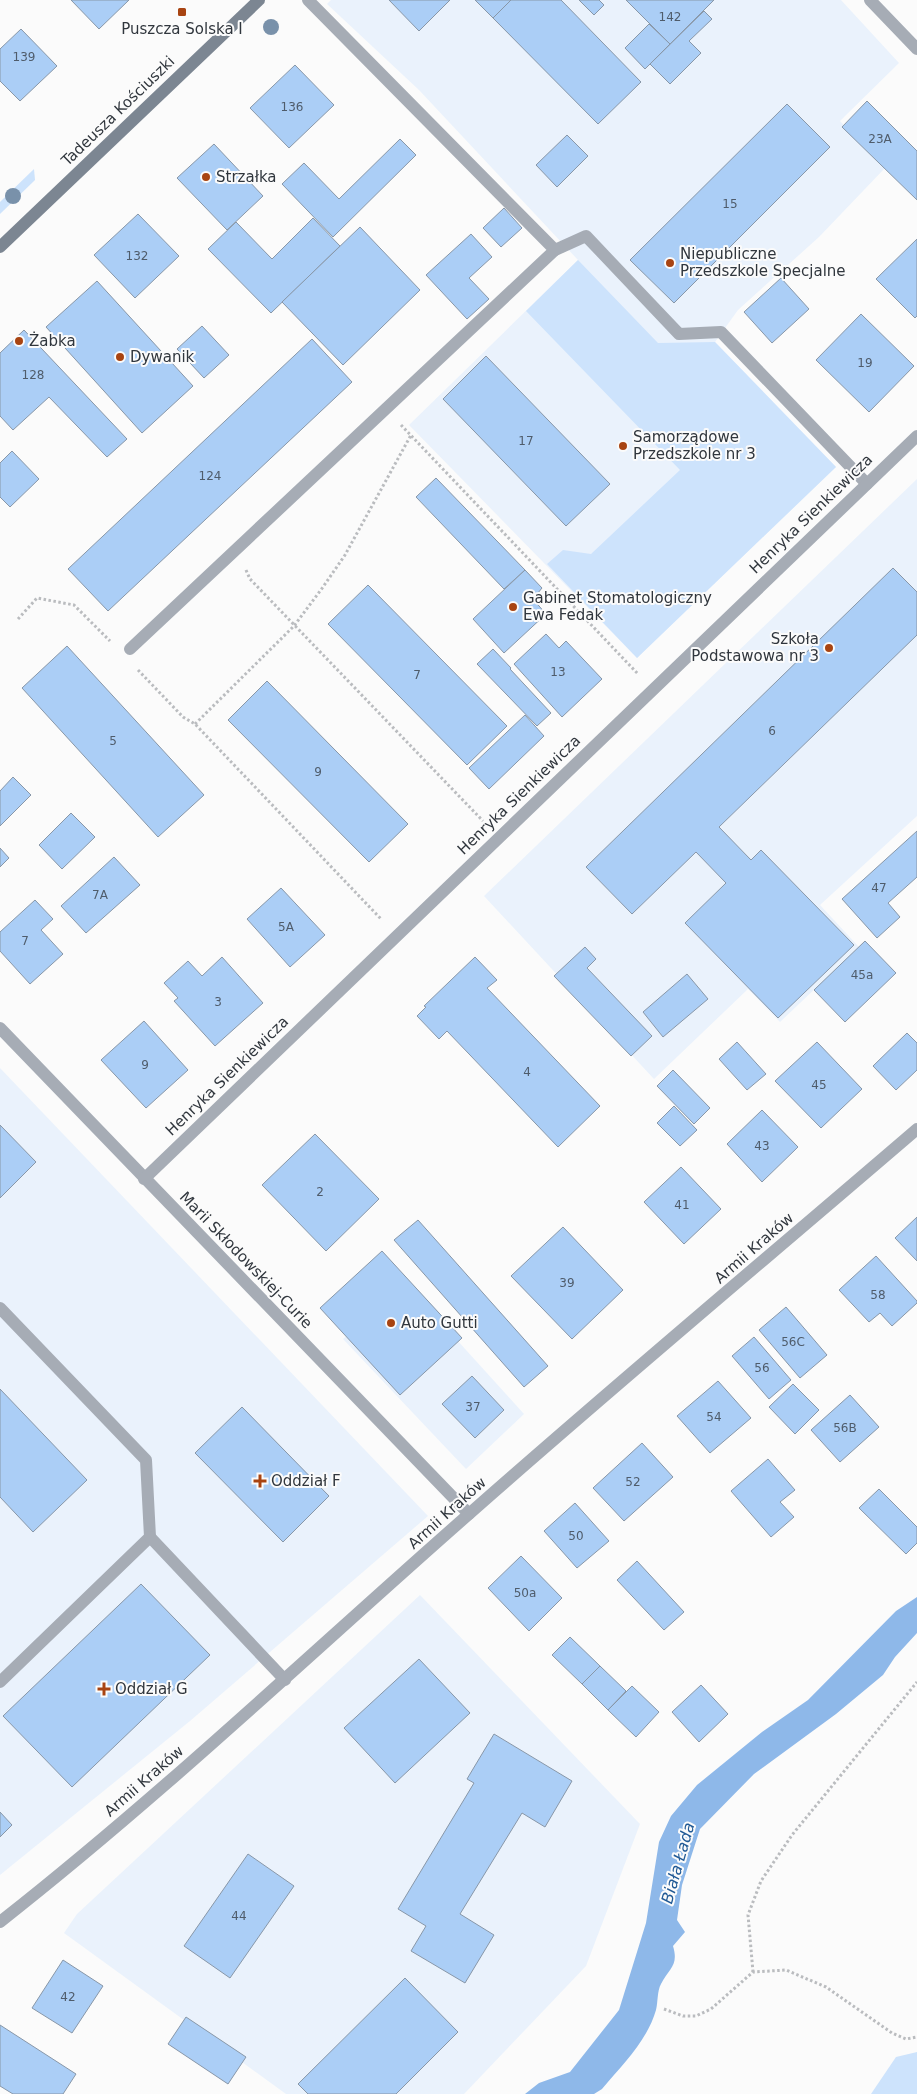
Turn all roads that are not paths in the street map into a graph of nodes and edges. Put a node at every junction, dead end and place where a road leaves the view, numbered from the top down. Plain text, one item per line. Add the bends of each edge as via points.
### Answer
1 (259, 0) edge
2 (308, 0) edge
3 (870, 0) edge
4 (917, 49) edge
5 (0, 247) edge
6 (555, 250) junction
7 (917, 436) edge
8 (866, 484) junction
9 (130, 649) dead end
10 (0, 1028) edge
11 (917, 1129) edge
12 (144, 1178) junction
13 (0, 1308) edge
14 (469, 1514) junction
15 (150, 1537) junction
16 (285, 1680) junction
17 (0, 1682) edge
18 (0, 1922) edge

1 - 5 street, Tadeusza Kościuszki
2 - 6 street
3 - 4 street
6 - 8 street via 586,236 679,334 721,332
6 - 9 street
7 - 8 street, Henryka Sienkiewicza
8 - 12 street, Henryka Sienkiewicza
10 - 12 street, Marii Skłodowskiej-Curie
11 - 14 street, Armii Kraków
12 - 14 street, Marii Skłodowskiej-Curie
13 - 15 street via 146,1460
14 - 16 street, Armii Kraków
15 - 16 street
15 - 17 street
16 - 18 street, Armii Kraków via 56,1878

